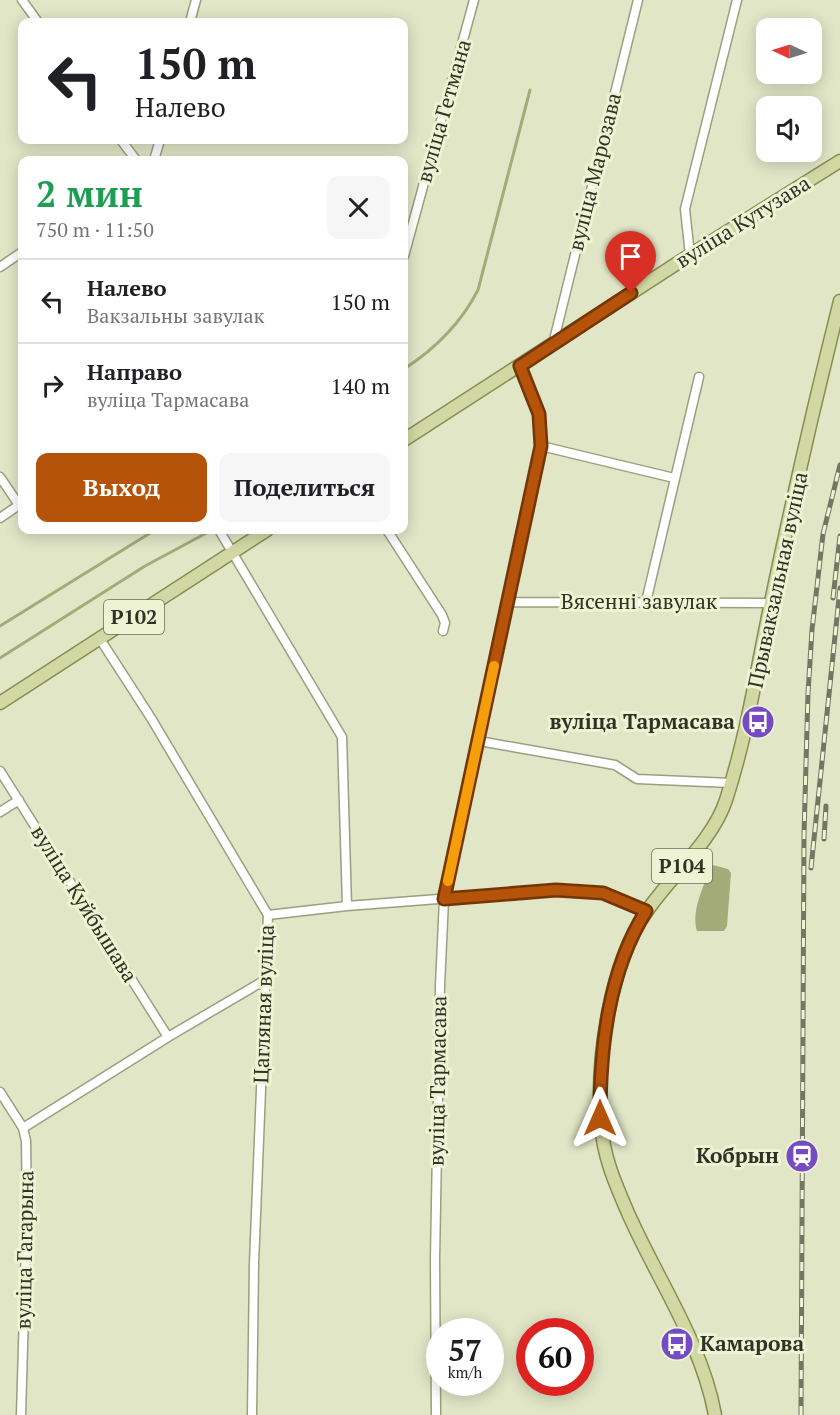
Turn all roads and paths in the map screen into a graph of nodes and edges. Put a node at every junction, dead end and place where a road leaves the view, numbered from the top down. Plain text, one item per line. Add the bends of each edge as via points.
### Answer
1 (22, 0) edge
2 (196, 0) edge
3 (474, 0) edge
4 (638, 0) edge
5 (737, 0) edge
6 (35, 18) edge
7 (191, 18) edge
8 (840, 161) edge
9 (408, 241) edge
10 (18, 255) edge
11 (690, 255) junction
12 (0, 267) edge
13 (840, 301) edge
14 (553, 345) junction
15 (520, 366) junction
16 (699, 377) dead end
17 (408, 437) edge
18 (541, 446) junction
19 (0, 477) edge
20 (674, 478) junction
21 (18, 500) edge
22 (18, 506) edge
23 (0, 518) edge
24 (223, 534) edge
25 (261, 534) edge
26 (390, 534) edge
27 (232, 553) junction
28 (507, 602) junction
29 (646, 602) junction
30 (771, 603) junction
31 (443, 631) dead end
32 (100, 639) junction
33 (0, 703) edge
34 (478, 741) junction
35 (0, 771) edge
36 (731, 783) junction
37 (19, 800) junction
38 (0, 812) edge
39 (444, 899) junction
40 (347, 906) junction
41 (646, 911) junction
42 (268, 915) junction
43 (265, 980) junction
44 (168, 1038) junction
45 (0, 1092) edge
46 (23, 1128) junction
47 (21, 1415) edge
48 (252, 1415) edge
49 (436, 1415) edge
50 (715, 1415) edge

1 - 6 street
2 - 7 street
3 - 9 street, вуліца Гетмана
4 - 14 street, вуліца Марозава
5 - 11 street via 686,201
8 - 11 main road, вуліца Кутузава
10 - 12 street
11 - 14 main road, вуліца Кутузава
13 - 30 main road, Прывакзальная вуліца / Р104
14 - 15 main road, вуліца Кутузава
15 - 17 main road, вуліца Кутузава
15 - 18 street, вуліца Тармасава via 539,414
16 - 20 street
18 - 20 street
18 - 28 street, вуліца Тармасава
19 - 21 street
20 - 29 street
22 - 23 street
24 - 27 street
25 - 27 main road, Р102
26 - 31 street via 442,615
27 - 32 main road, Р102
27 - 40 street via 342,737
28 - 29 street, Вясенні завулак
28 - 34 street, вуліца Тармасава
29 - 30 street, Вясенні завулак
30 - 36 main road, Прывакзальная вуліца / Р104 via 754,694
32 - 33 main road, Р102
32 - 42 street, Цагляная вуліца
34 - 36 street via 615,765 638,778
34 - 39 street, вуліца Тармасава
35 - 37 street, вуліца Куйбышава
36 - 41 main road, Прывакзальная вуліца / Р104 via 724,805 706,835
37 - 38 street
37 - 44 street, вуліца Куйбышава
39 - 40 street
39 - 41 street via 556,890 603,893
39 - 49 street, вуліца Тармасава via 435,1259
40 - 42 street
41 - 50 main road, Прывакзальная вуліца / Р104 via 620,967 608,1020 601,1079 602,1137 611,1175 697,1357
42 - 43 street, Цагляная вуліца
43 - 44 street
43 - 48 street, Цагляная вуліца
44 - 46 street
45 - 46 street, вуліца Гагарына
46 - 47 street, вуліца Гагарына via 27,1208

